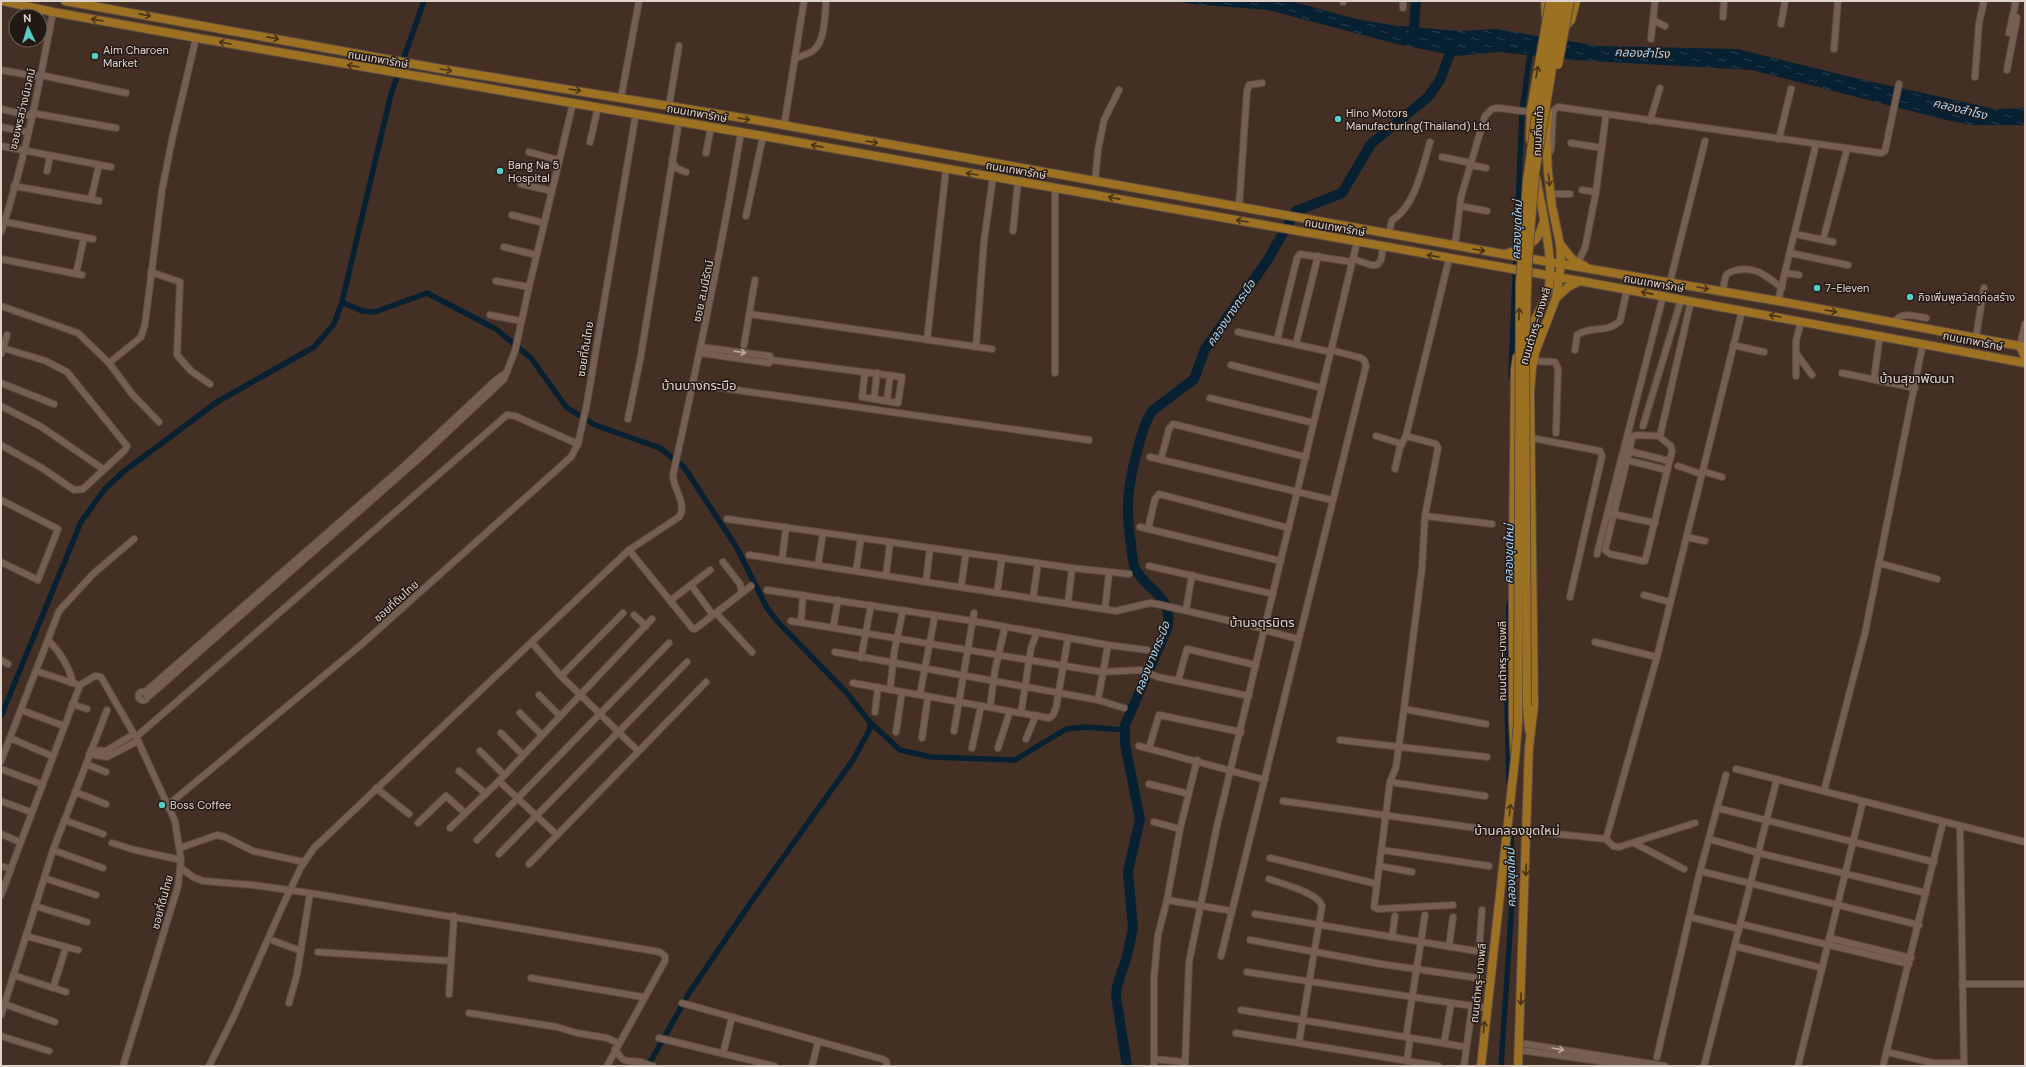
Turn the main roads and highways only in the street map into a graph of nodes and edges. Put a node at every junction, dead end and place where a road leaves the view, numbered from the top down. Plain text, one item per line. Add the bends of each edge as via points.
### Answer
1 (3, 1) edge
2 (65, 1) edge
3 (1545, 1) edge
4 (1550, 1) edge
5 (1557, 1) edge
6 (1563, 1) edge
7 (1570, 1) edge
8 (1576, 1) edge
9 (1145, 191) junction
10 (1143, 204) junction
11 (1544, 216) junction
12 (1560, 244) junction
13 (1503, 254) junction
14 (1545, 261) junction
15 (1561, 264) junction
16 (1595, 270) junction
17 (1538, 274) junction
18 (1550, 276) junction
19 (1560, 278) junction
20 (1580, 281) junction
21 (1547, 292) junction
22 (1556, 298) junction
23 (2023, 346) edge
24 (2025, 357) edge
25 (2025, 363) edge
26 (1531, 706) junction
27 (1515, 759) junction
28 (1481, 1066) edge
29 (1518, 1066) edge

10 -> 1 main road, ถนนเทพารักษ์ via 598,107 391,73
2 -> 9 main road, ถนนเทพารักษ์
3 - 8 main road via 1548,22 1567,25
11 -> 4 main road, ถนนกิ่งแก้ว, bridge via 1532,160 1528,111
27 -> 5 main road, bridge via 1518,723 1520,278 1528,174
6 - 26 main road, bridge via 1535,173 1528,259 1525,350
7 -> 12 main road, ถนนกิ่งแก้ว, bridge via 1548,113 1547,159 1550,194
9 - 10 main road
9 -> 13 main road, ถนนเทพารักษ์
17 -> 10 main road, ถนนเทพารักษ์, bridge
11 - 13 main road via 1539,235 1531,245
11 - 14 main road, ถนนกิ่งแก้ว
12 - 15 main road, ถนนกิ่งแก้ว
12 - 16 main road via 1578,262
13 - 14 main road, ถนนเทพารักษ์, bridge
14 - 15 main road, ถนนเทพารักษ์
14 - 18 main road, ถนนตำหรุ-บางพลี
15 - 16 main road, ถนนเทพารักษ์
15 - 19 main road, ถนนตำหรุ-บางพลี
16 -> 23 main road, ถนนเทพารักษ์
17 - 18 main road, ถนนเทพารักษ์
17 - 21 main road
18 - 19 main road, ถนนเทพารักษ์
18 - 21 main road, ถนนตำหรุ-บางพลี
19 - 20 main road, ถนนเทพารักษ์
19 - 22 main road, ถนนตำหรุ-บางพลี
20 - 22 main road via 1568,287
25 -> 20 main road, ถนนเทพารักษ์
21 - 27 main road, ถนนตำหรุ-บางพลี, bridge via 1520,348 1515,370
22 - 26 main road, ถนนตำหรุ-บางพลี via 1534,361 1530,392 1534,677
23 - 24 main road
26 -> 29 main road
28 -> 27 main road, ถนนตำหรุ-บางพลี

